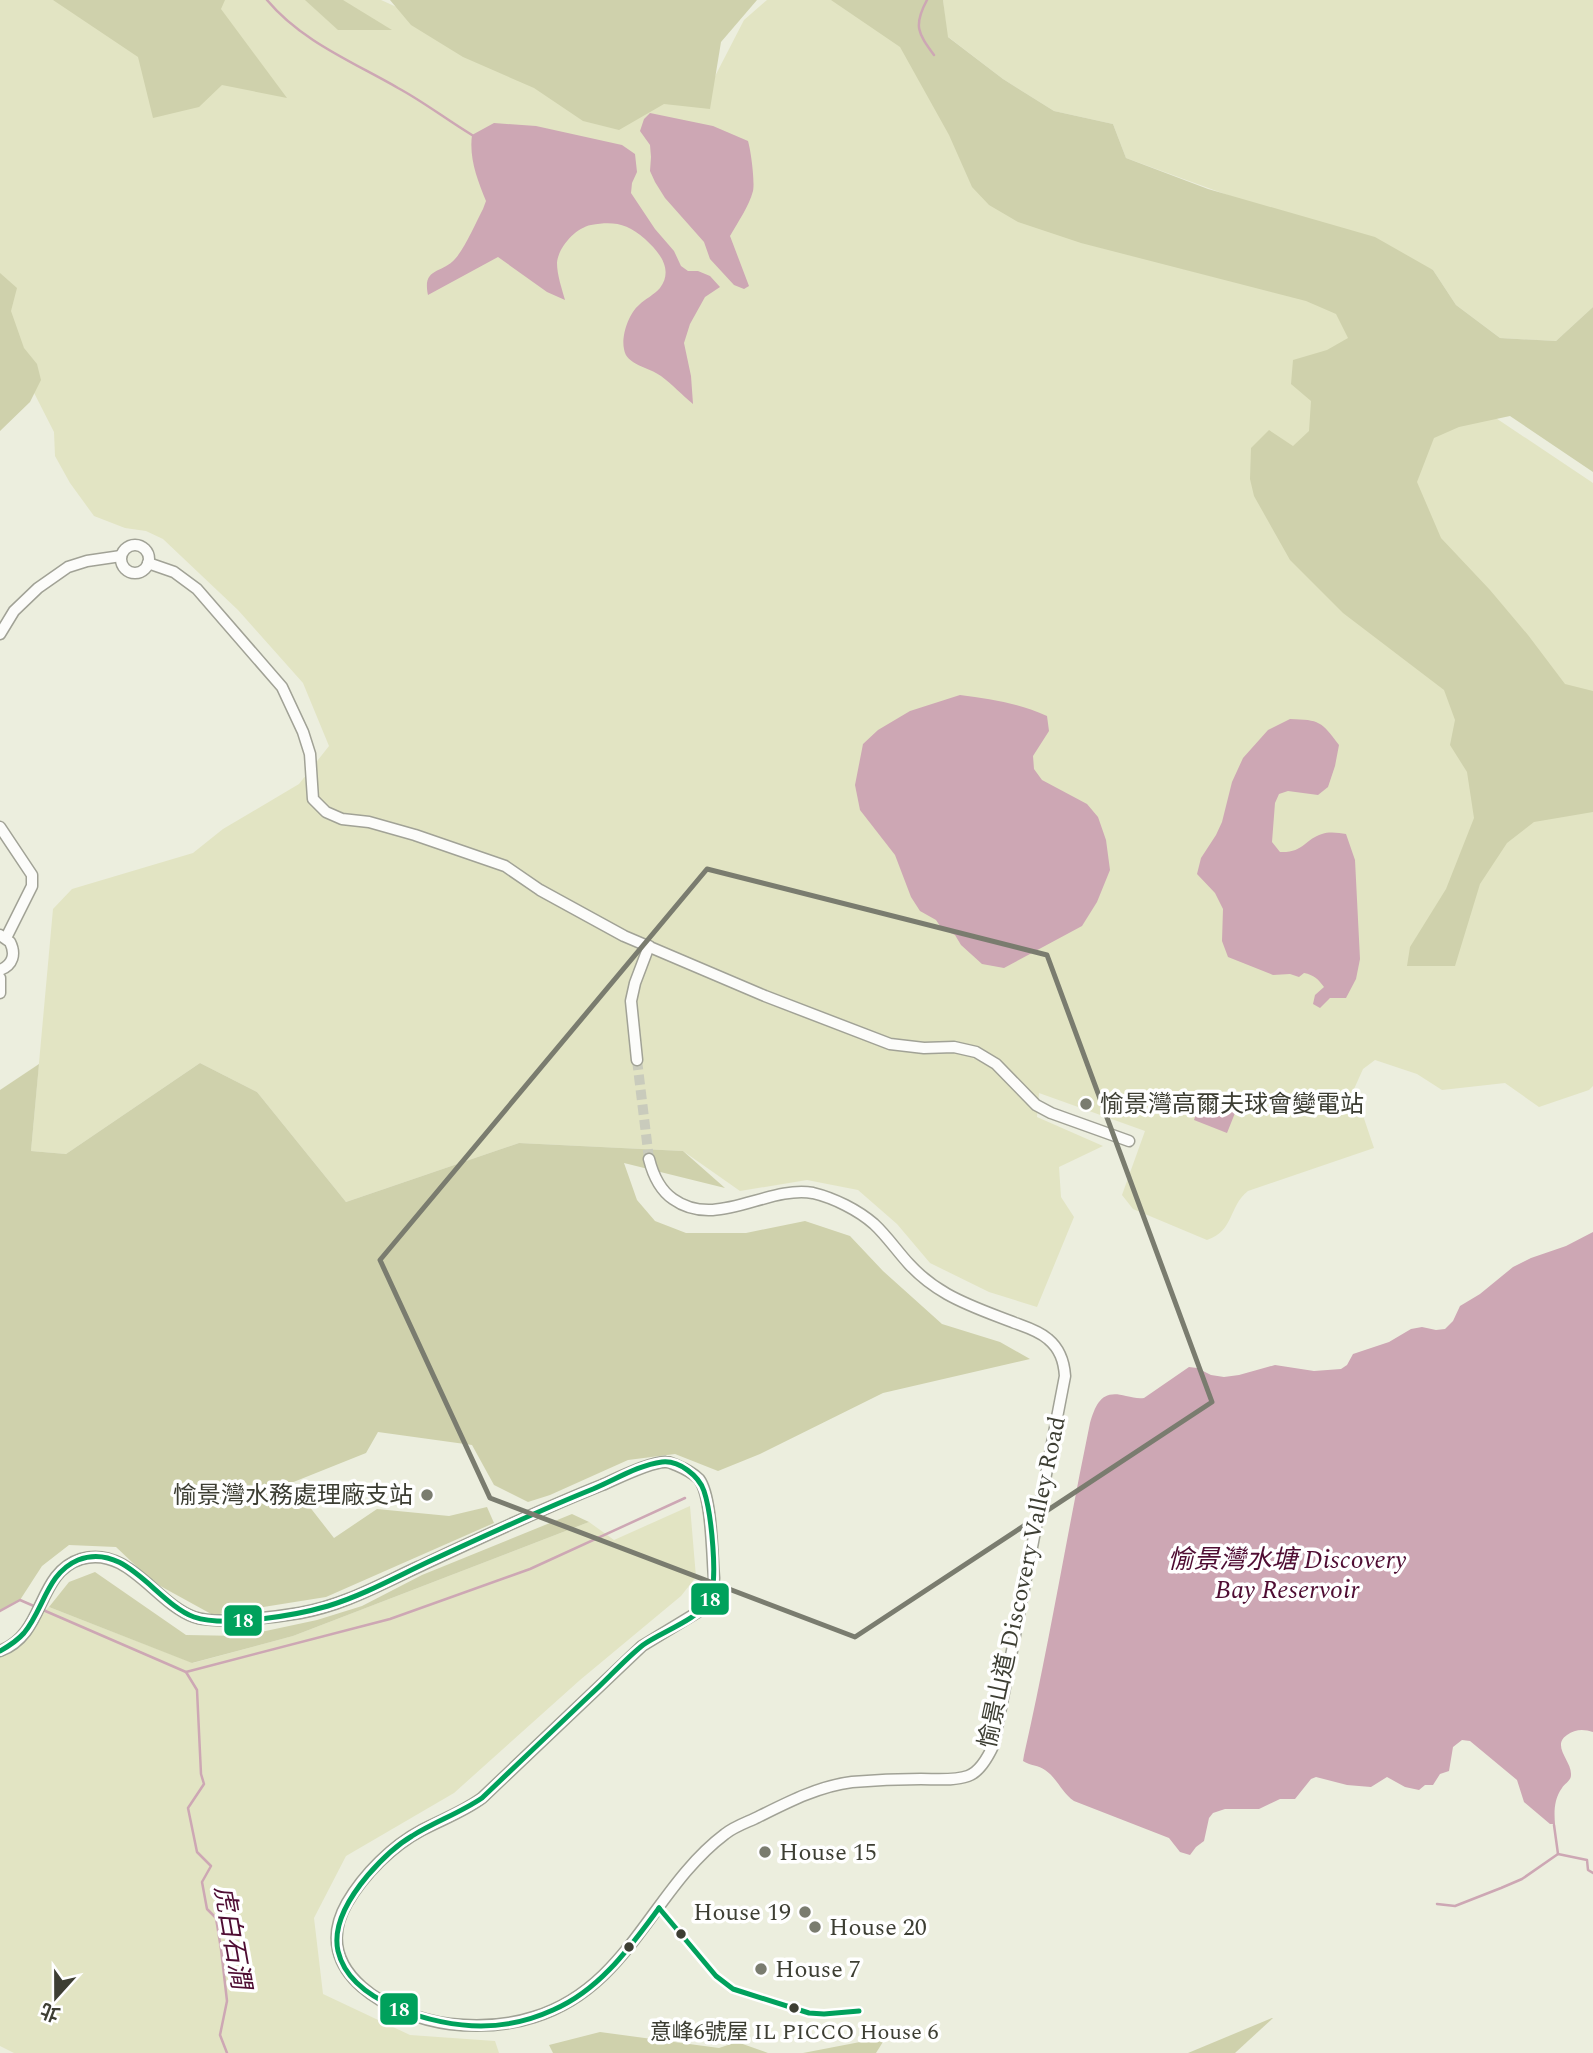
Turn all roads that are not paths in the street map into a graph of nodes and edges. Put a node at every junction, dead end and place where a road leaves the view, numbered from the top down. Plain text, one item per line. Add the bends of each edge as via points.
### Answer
1 (121, 556) junction
2 (148, 563) junction
3 (0, 634) edge
4 (0, 827) edge
5 (3, 936) edge
6 (649, 946) junction
7 (0, 970) edge
8 (0, 978) edge
9 (0, 993) edge
10 (637, 1060) tunnel mouth
11 (1129, 1141) dead end
12 (649, 1159) tunnel mouth
13 (0, 1651) edge

1 - 2 street via 125,569 134,573
1 - 2 street via 129,546 138,546 148,554
1 - 3 street via 68,567 14,611
2 - 6 street via 174,572 197,589 282,687 310,754 313,799 326,812 415,835 505,866 592,919
4 - 5 street via 32,876 32,886
5 - 7 street via 14,953
6 - 10 street via 631,1001
6 - 11 street via 890,1044 976,1052 996,1064 1035,1105
8 - 9 street
12 - 13 street, 愉景山道 Discovery Valley Road via 666,1193 695,1209 796,1193 833,1200 874,1225 911,1267 942,1291 1033,1330 1058,1349 1065,1376 994,1744 971,1776 850,1782 800,1796 727,1832 710,1847 619,1961 576,1998 505,2024 436,2022 376,1999 350,1976 337,1937 346,1905 391,1851 482,1798 642,1646 708,1602 714,1578 709,1511 699,1479 666,1462 648,1466 342,1603 299,1613 201,1619 183,1612 123,1564 103,1557 82,1559 57,1574 26,1632

